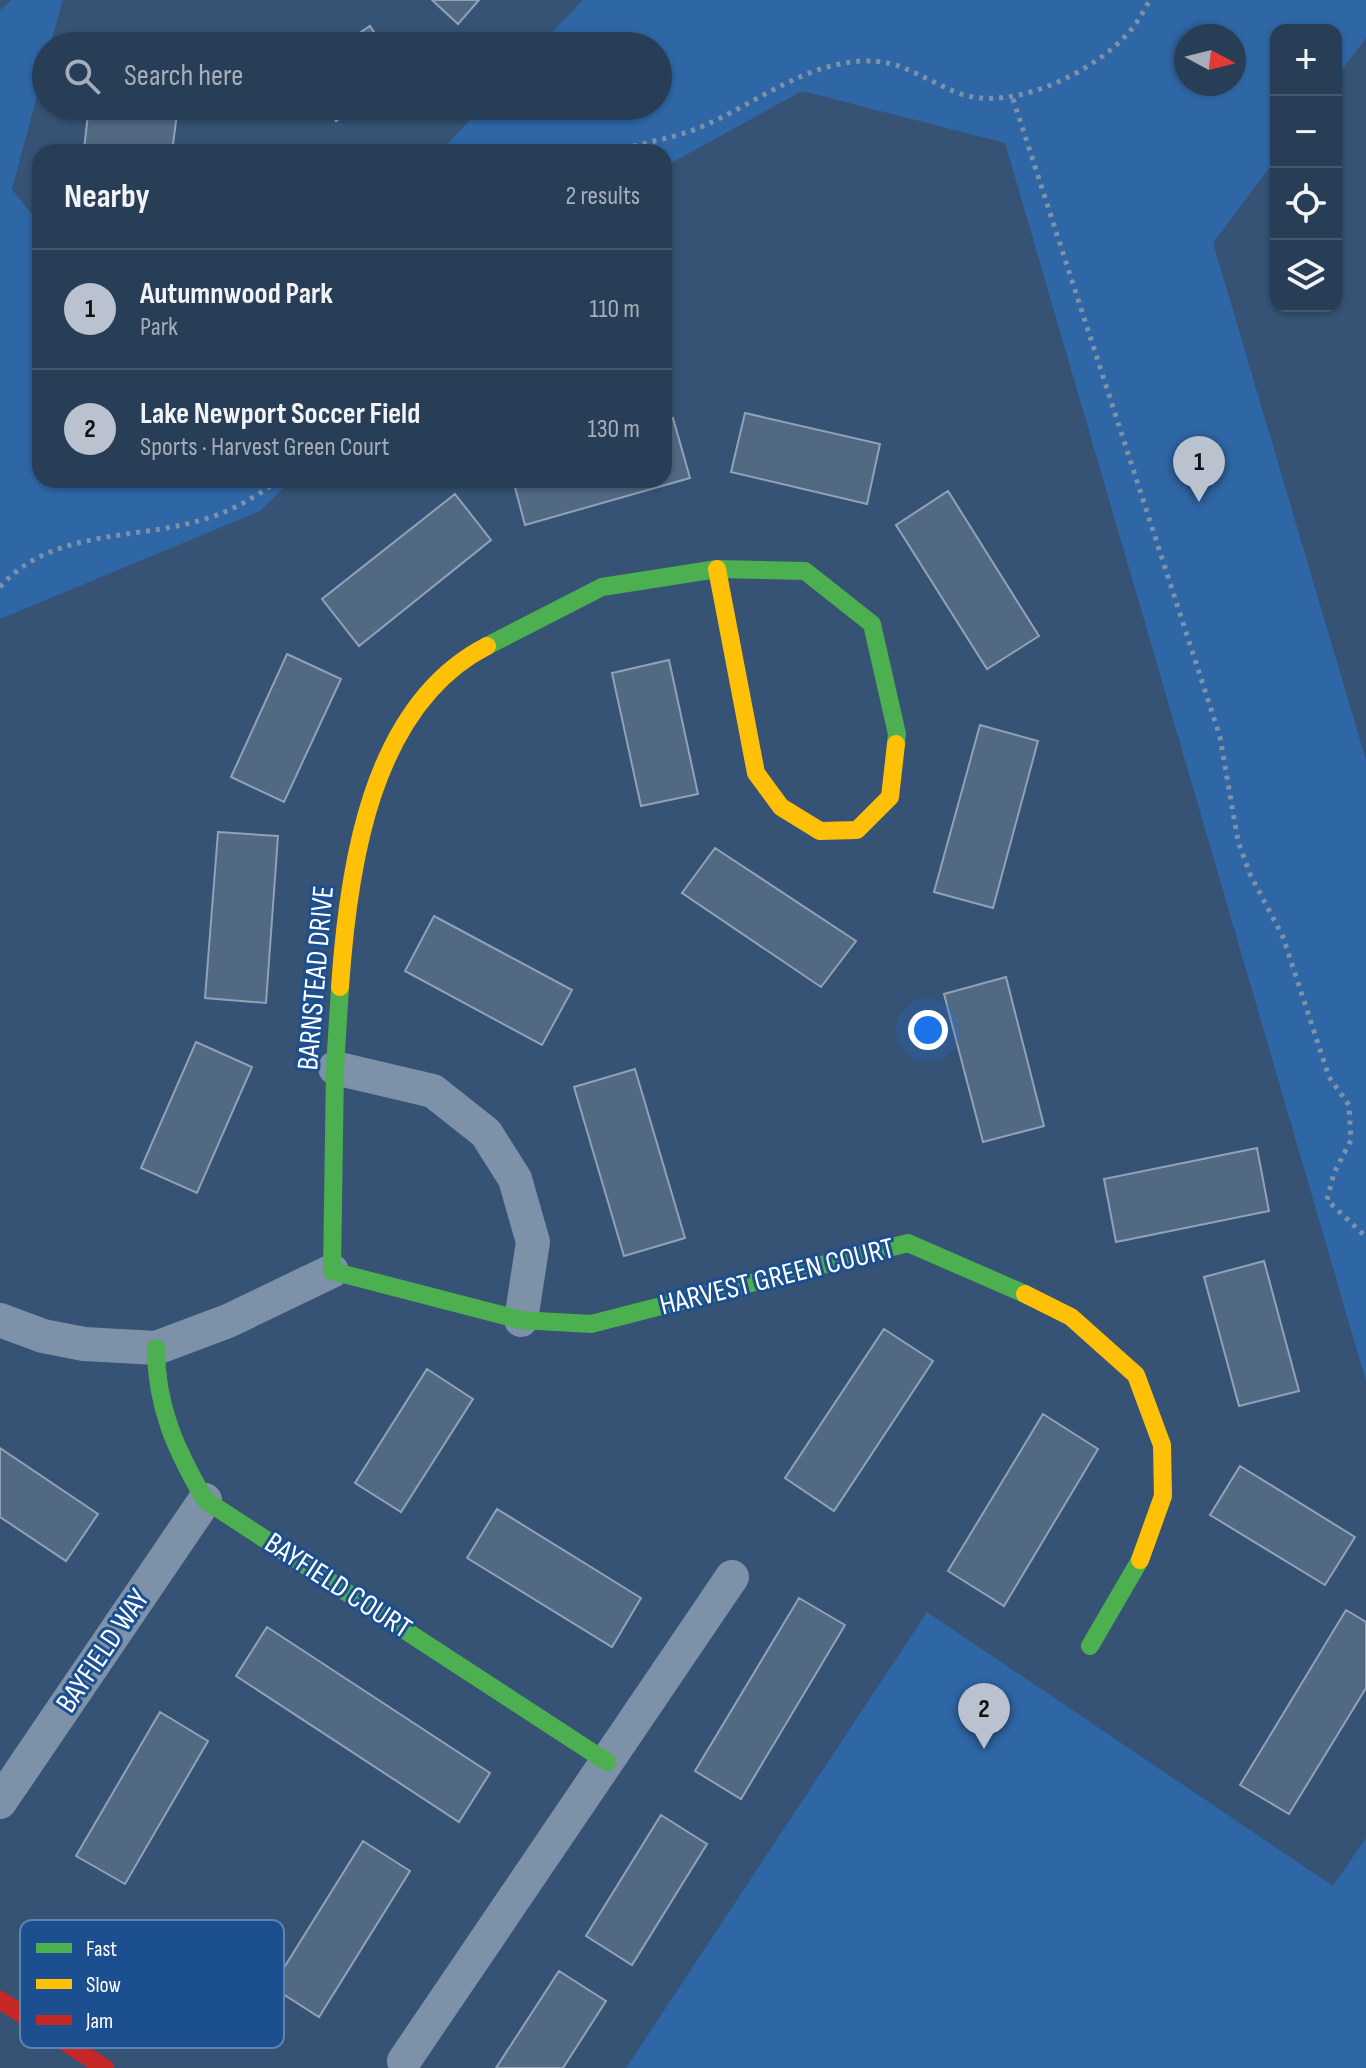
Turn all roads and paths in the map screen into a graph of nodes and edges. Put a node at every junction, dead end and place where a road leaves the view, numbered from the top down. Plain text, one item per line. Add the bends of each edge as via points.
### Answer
1 (1150, 0) edge
2 (1013, 99) junction
3 (642, 144) edge
4 (269, 488) edge
5 (717, 569) junction
6 (0, 587) edge
7 (335, 1068) junction
8 (1366, 1237) edge
9 (332, 1271) junction
10 (0, 1320) edge
11 (521, 1320) junction
12 (156, 1348) junction
13 (205, 1500) junction
14 (732, 1577) dead end
15 (1090, 1646) dead end
16 (607, 1762) junction
17 (0, 1802) edge
18 (0, 2000) edge
19 (20, 2013) edge
20 (74, 2048) edge
21 (404, 2061) dead end
22 (105, 2068) edge

1 - 2 path via 1109,51 1086,67
2 - 3 path via 961,94 896,64 844,63 820,69 695,129
2 - 8 path via 1220,737 1238,841 1283,937 1329,1077 1349,1105 1351,1140 1327,1200
4 - 6 path via 207,519 95,537 48,553
5 - 5 street, BARNSTEAD DRIVE via 805,571 872,624 897,734 890,797 857,830 820,831 781,807 756,773
5 - 7 street, BARNSTEAD DRIVE via 602,587 457,661 409,719 371,790 345,912
7 - 9 street, BARNSTEAD DRIVE
7 - 11 street via 433,1091 486,1133 515,1179 533,1242
9 - 11 street, HARVEST GREEN COURT
9 - 12 street via 228,1321
10 - 12 street via 84,1344
11 - 15 street, HARVEST GREEN COURT via 591,1324 908,1243 1071,1317 1136,1375 1162,1445 1163,1496 1139,1563
12 - 13 street, BAYFIELD COURT via 154,1388 168,1434
13 - 16 street, BAYFIELD COURT
13 - 17 street, BAYFIELD WAY
14 - 16 street
16 - 21 street
18 - 19 street
20 - 22 street

